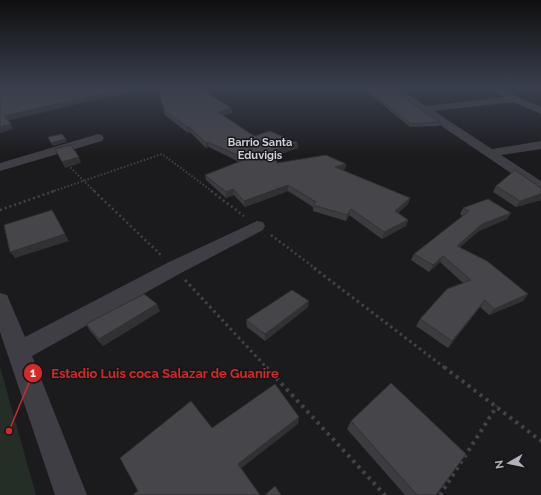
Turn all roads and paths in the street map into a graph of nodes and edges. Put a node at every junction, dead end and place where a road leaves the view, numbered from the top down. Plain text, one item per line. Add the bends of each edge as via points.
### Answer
1 (428, 110) edge
2 (98, 138) dead end
3 (541, 145) edge
4 (55, 150) junction
5 (490, 153) junction
6 (0, 167) edge
7 (83, 181) junction
8 (541, 187) edge
9 (0, 210) edge
10 (258, 226) junction
11 (174, 268) junction
12 (0, 301) edge
13 (18, 352) junction
14 (497, 406) junction
15 (541, 441) edge
16 (71, 495) edge
17 (385, 495) edge
18 (440, 495) edge

1 - 5 street
2 - 4 street
3 - 5 street
4 - 6 street
4 - 7 path
5 - 8 street
7 - 9 path
7 - 10 path via 162,154
7 - 11 path
10 - 11 street
10 - 14 path
11 - 13 street
11 - 17 path
12 - 13 street
13 - 16 street
14 - 15 path
14 - 18 path

